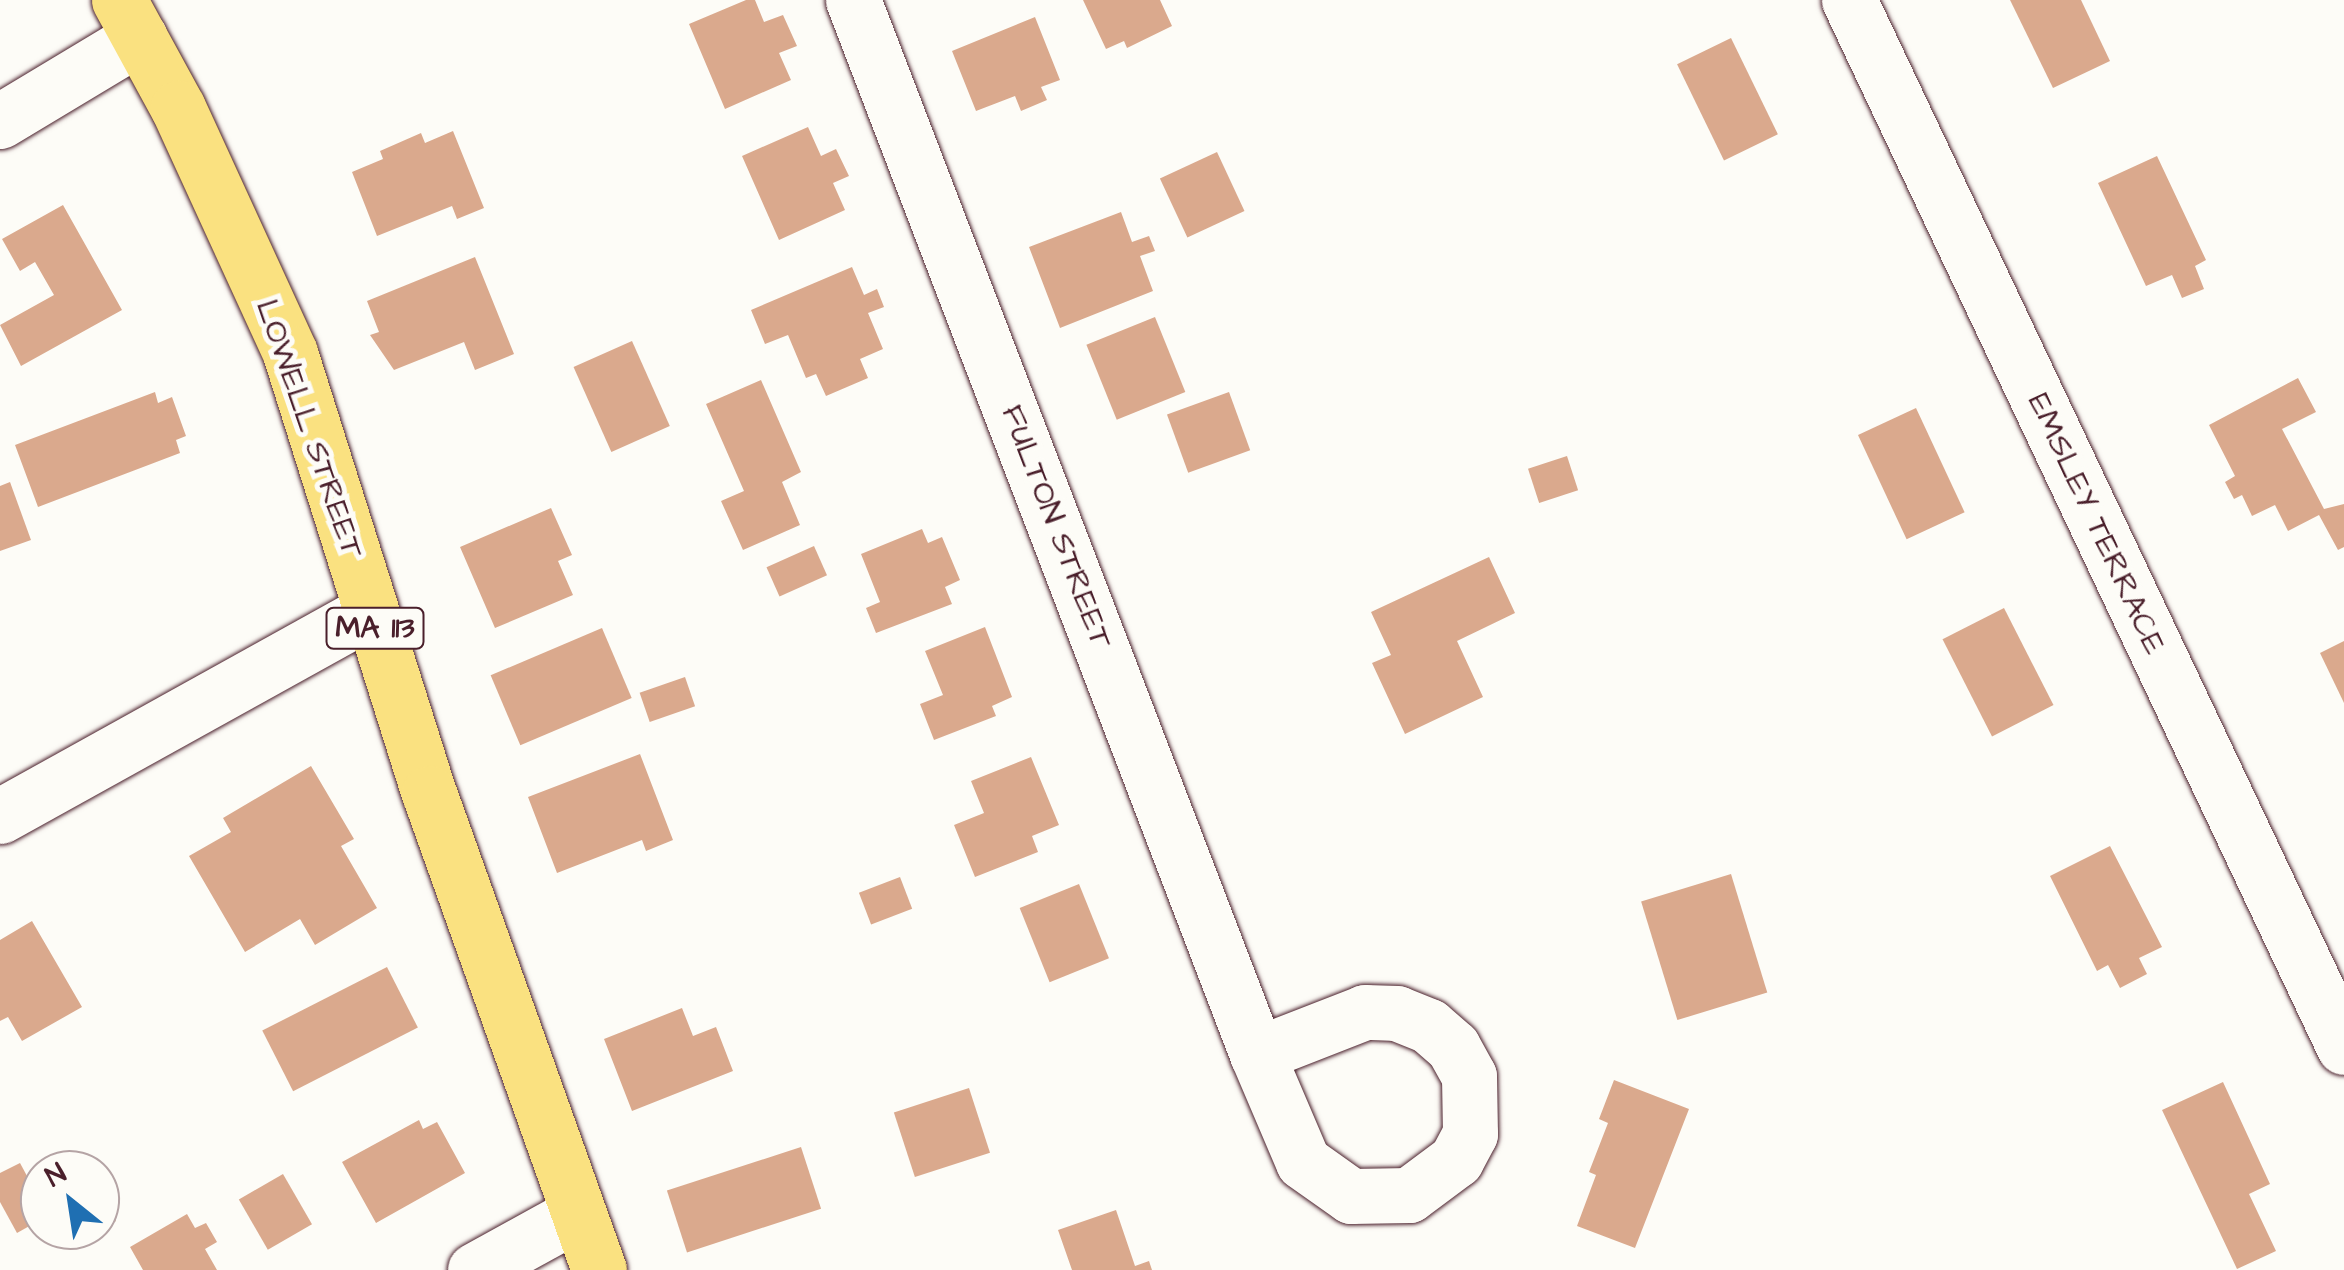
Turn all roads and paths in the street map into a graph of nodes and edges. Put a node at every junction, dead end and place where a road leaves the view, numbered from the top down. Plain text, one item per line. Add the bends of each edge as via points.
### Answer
1 (854, 0) edge
2 (1849, 0) edge
3 (130, 18) edge
4 (0, 121) edge
5 (370, 611) junction
6 (0, 816) edge
7 (2344, 1047) edge
8 (1258, 1054) dead end
9 (577, 1214) junction
10 (475, 1270) edge
11 (600, 1270) edge

1 - 8 street, FULTON STREET
2 - 7 street, EMSLEY TERRACE
3 - 4 street
3 - 5 main road, LOWELL STREET / MA 113 via 290,353
5 - 6 street
5 - 9 main road, LOWELL STREET / MA 113
9 - 10 street
9 - 11 main road, LOWELL STREET / MA 113

